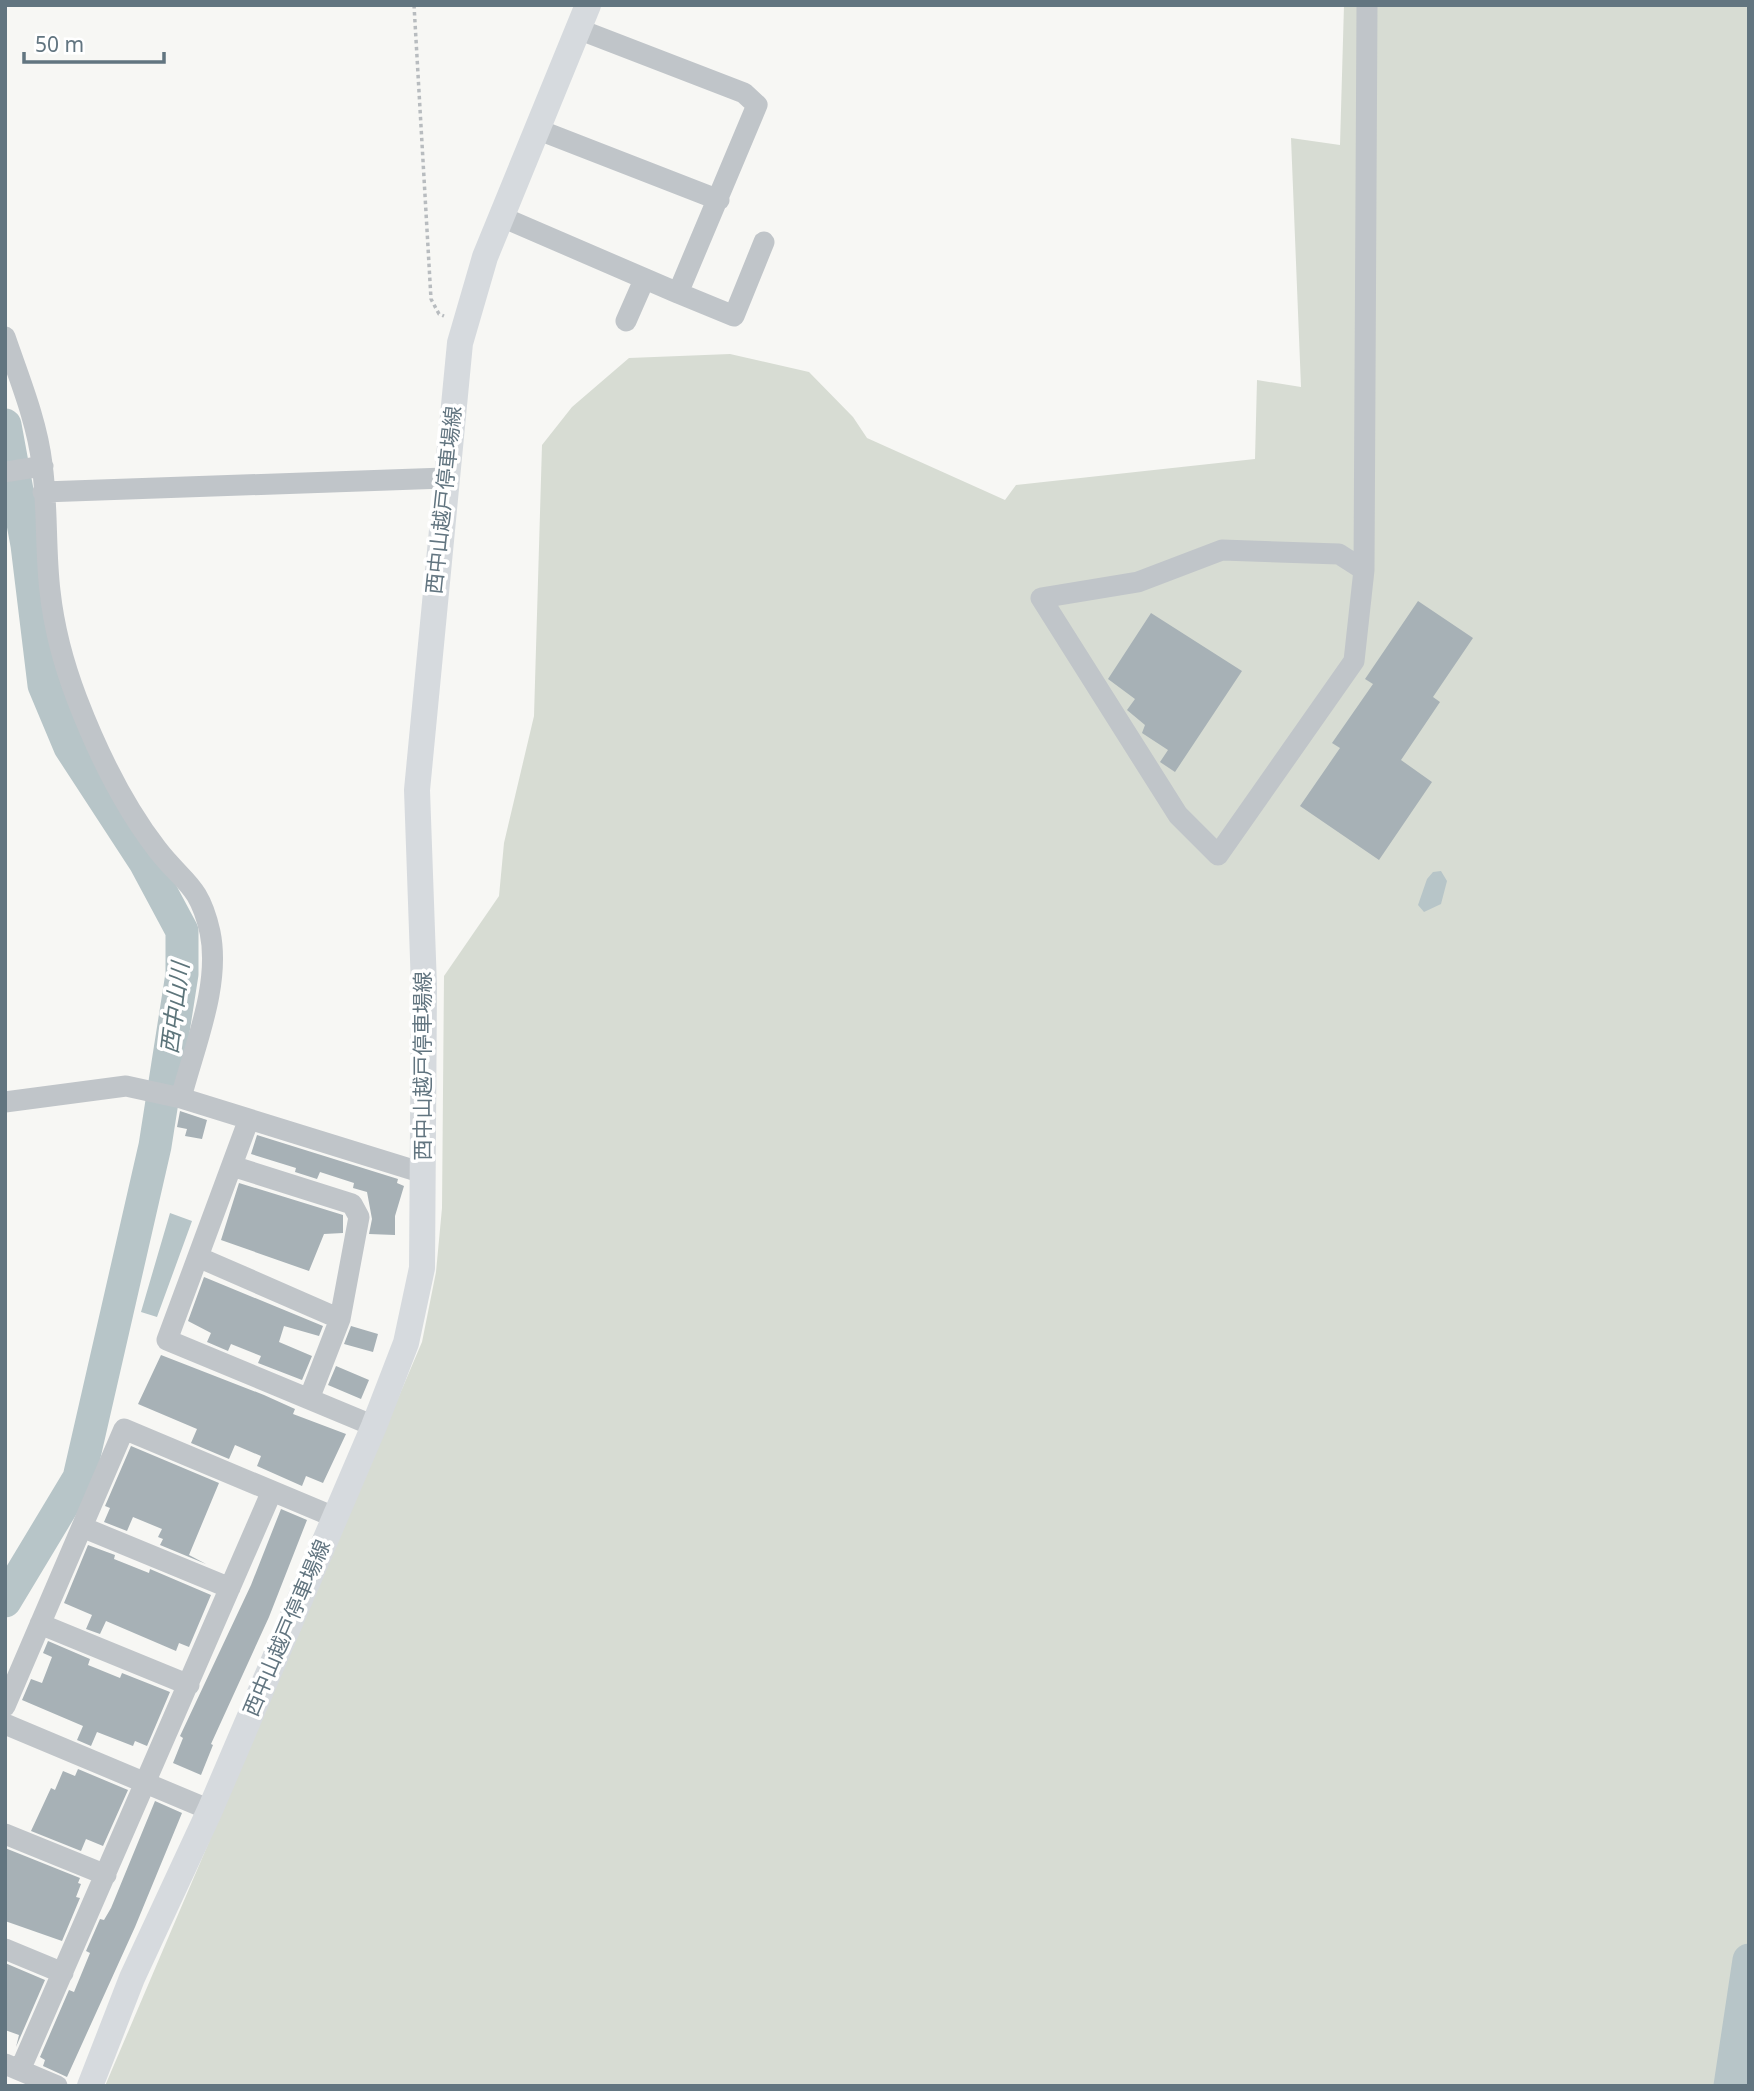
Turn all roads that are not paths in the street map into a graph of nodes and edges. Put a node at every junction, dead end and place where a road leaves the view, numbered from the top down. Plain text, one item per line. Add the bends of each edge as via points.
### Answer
1 (1367, 5) edge
2 (583, 17) edge
3 (539, 130) junction
4 (719, 200) junction
5 (502, 217) junction
6 (764, 242) dead end
7 (644, 280) junction
8 (678, 293) junction
9 (626, 321) dead end
10 (5, 337) edge
11 (41, 466) junction
12 (5, 472) edge
13 (445, 478) junction
14 (43, 492) junction
15 (1364, 570) junction
16 (179, 1097) junction
17 (5, 1102) edge
18 (249, 1119) junction
19 (232, 1166) junction
20 (422, 1173) junction
21 (198, 1257) junction
22 (340, 1319) junction
23 (309, 1399) junction
24 (374, 1426) junction
25 (272, 1491) junction
26 (334, 1517) junction
27 (82, 1527) junction
28 (230, 1588) junction
29 (40, 1624) junction
30 (189, 1685) junction
31 (5, 1706) edge
32 (5, 1724) edge
33 (147, 1783) junction
34 (210, 1810) junction
35 (5, 1834) edge
36 (106, 1875) junction
37 (5, 1949) edge
38 (63, 1973) junction
39 (12, 2067) edge
40 (57, 2086) edge
41 (90, 2086) edge

1 - 15 street
2 - 3 main road, 西中山越戸停車場線
2 - 4 street via 744,93 757,106
3 - 4 street
3 - 5 main road, 西中山越戸停車場線
4 - 8 street
5 - 7 street
5 - 13 main road, 西中山越戸停車場線 via 460,343
6 - 8 street via 734,316
7 - 8 street
7 - 9 street
10 - 11 street via 36,429
11 - 12 street
11 - 14 street
13 - 14 street
13 - 20 main road, 西中山越戸停車場線 via 417,790 424,987
14 - 16 street via 50,593 77,699 124,799 157,850 196,889 210,933 211,981
15 - 15 street via 1354,661 1218,855 1178,815 1041,598 1138,582 1222,550 1339,554
16 - 17 street via 126,1086
16 - 18 street
18 - 19 street
18 - 20 street
19 - 21 street
19 - 22 street via 352,1204 359,1217
20 - 24 main road, 西中山越戸停車場線 via 422,1268 406,1343
21 - 22 street
21 - 23 street via 167,1340
22 - 23 street
23 - 24 street
24 - 26 main road, 西中山越戸停車場線
25 - 26 street
25 - 27 street via 124,1429
25 - 28 street
26 - 34 main road, 西中山越戸停車場線
27 - 28 street
27 - 29 street
28 - 30 street
29 - 30 street
29 - 31 street
30 - 33 street
32 - 33 street
33 - 34 street
33 - 36 street
34 - 41 main road, 西中山越戸停車場線 via 132,1978
35 - 36 street
36 - 38 street
37 - 38 street
38 - 39 street
39 - 40 street

